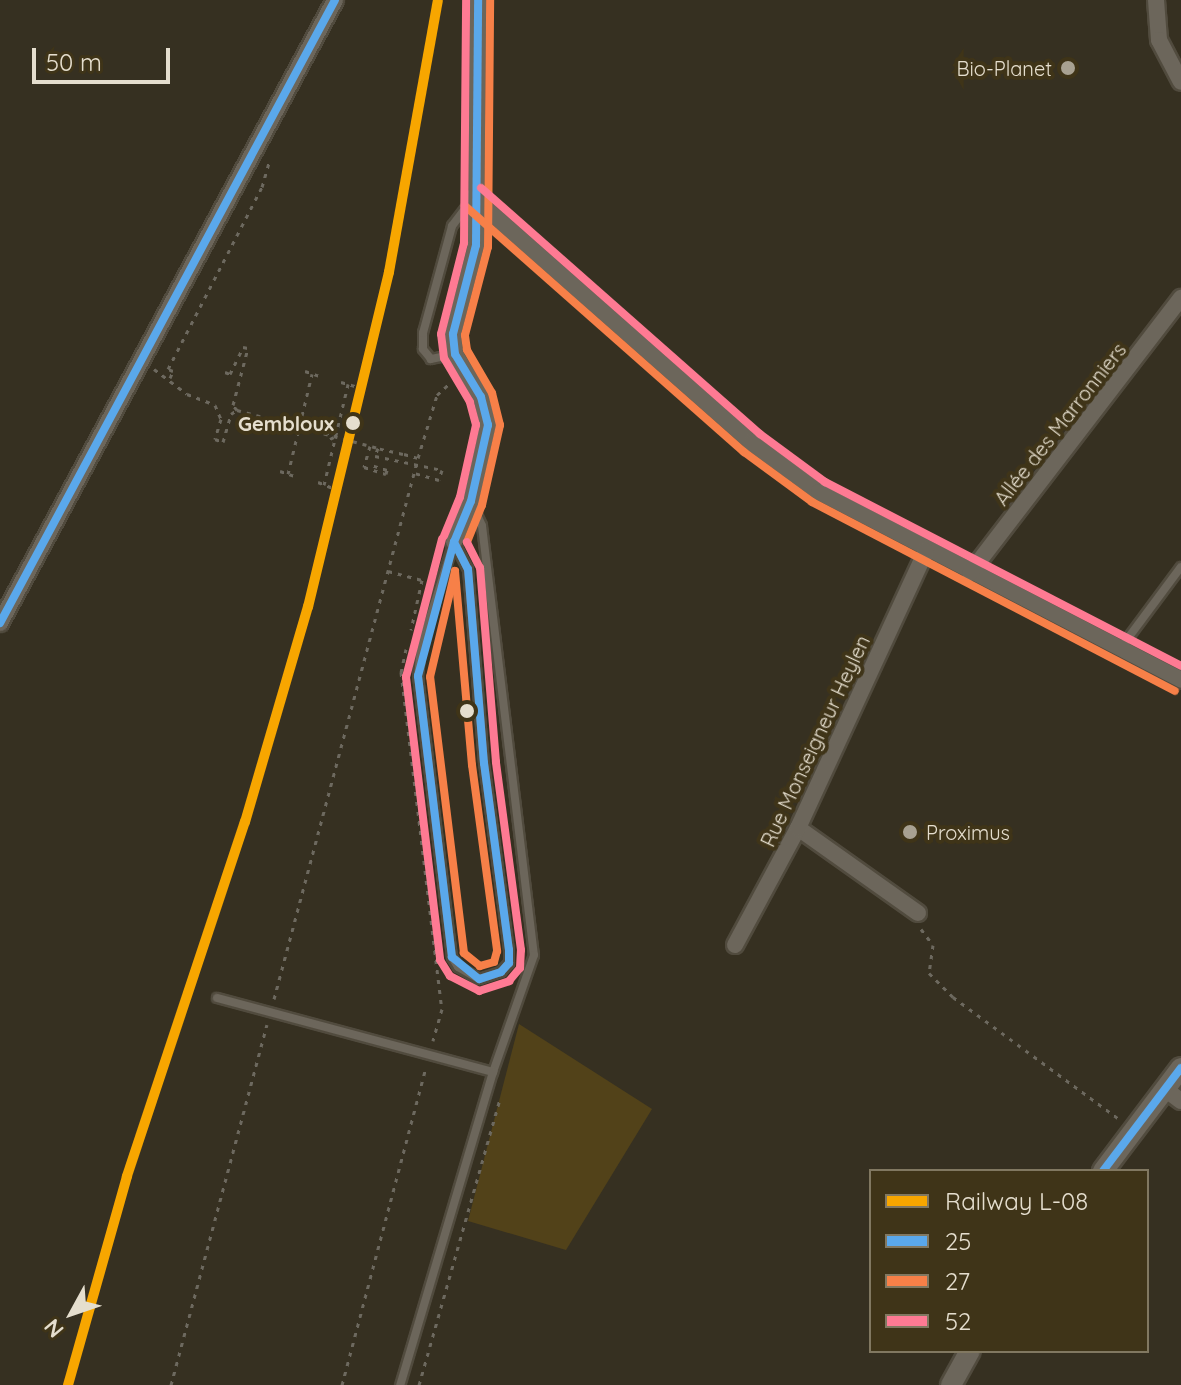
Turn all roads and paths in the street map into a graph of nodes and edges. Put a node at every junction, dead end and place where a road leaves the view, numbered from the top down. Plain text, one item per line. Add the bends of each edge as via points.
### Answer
1 (335, 0) edge
2 (478, 0) edge
3 (1156, 0) edge
4 (1181, 82) edge
5 (258, 140) junction
6 (473, 197) junction
7 (1181, 298) edge
8 (455, 354) junction
9 (305, 371) dead end
10 (158, 372) dead end
11 (225, 372) dead end
12 (463, 372) junction
13 (312, 374) junction
14 (322, 377) dead end
15 (170, 378) junction
16 (341, 382) dead end
17 (348, 384) junction
18 (358, 387) dead end
19 (237, 410) junction
20 (292, 421) dead end
21 (300, 426) junction
22 (329, 430) dead end
23 (336, 436) junction
24 (370, 446) junction
25 (378, 448) junction
26 (403, 454) junction
27 (418, 458) junction
28 (401, 464) junction
29 (372, 465) dead end
30 (280, 471) dead end
31 (414, 473) junction
32 (288, 474) junction
33 (297, 477) dead end
34 (318, 482) dead end
35 (324, 485) junction
36 (333, 488) dead end
37 (471, 501) junction
38 (454, 542) junction
39 (926, 551) junction
40 (1181, 567) edge
41 (388, 571) junction
42 (970, 573) junction
43 (0, 623) edge
44 (1120, 649) junction
45 (1181, 680) edge
46 (798, 828) junction
47 (918, 913) joint
48 (735, 945) dead end
49 (217, 998) dead end
50 (270, 1011) junction
51 (430, 1054) junction
52 (1181, 1068) edge
53 (493, 1072) junction
54 (502, 1093) dead end
55 (1173, 1095) edge
56 (1134, 1129) junction
57 (1104, 1169) edge
58 (969, 1353) edge
59 (171, 1385) edge
60 (342, 1385) edge
61 (400, 1385) edge
62 (419, 1385) edge
63 (951, 1385) edge

1 - 5 street
2 - 6 street
3 - 4 street via 1159,40
5 - 15 path via 272,150 262,187 168,369 173,371
5 - 43 street
6 - 8 street via 476,245 453,334
6 - 8 lane via 452,226 423,333 423,349 431,359
6 - 39 street via 763,451 854,514
7 - 42 street, Allée des Marronniers
8 - 12 street
9 - 13 path
10 - 15 path
11 - 19 path via 230,374 243,347 248,348 232,406
12 - 27 path via 437,395
12 - 37 street via 481,397 488,425
13 - 14 path
13 - 21 path
15 - 19 path via 187,394 215,405 221,419 215,439 223,442
16 - 17 path
17 - 18 path
17 - 23 path
19 - 21 path, bridge
20 - 21 path, bridge via 294,430
21 - 23 path, bridge
21 - 32 path
22 - 23 path, bridge via 330,439
23 - 24 path, bridge
23 - 35 path
24 - 25 path, bridge
24 - 29 path via 364,467 386,474
25 - 26 path
25 - 28 path via 375,456
26 - 27 path
26 - 28 path
27 - 31 path
28 - 31 path via 402,458 442,470 439,480
30 - 32 path
31 - 41 path
32 - 33 path
34 - 35 path
35 - 36 path
37 - 38 street
37 - 53 lane via 482,526 534,955
38 - 38 lane via 468,569 484,763 509,950 509,963 501,972 479,979 452,957 418,676 421,646
39 - 42 street
39 - 46 street, Rue Monseigneur Heylen
40 - 44 lane
41 - 50 path
41 - 51 path via 422,580 401,672 442,1009
42 - 44 street
44 - 45 street
46 - 47 street
46 - 48 street, Rue Monseigneur Heylen
47 - 56 path via 933,945 929,973 953,997
49 - 50 lane
50 - 51 lane
50 - 59 path
51 - 53 lane
51 - 60 path
52 - 55 street
53 - 61 lane
54 - 62 path
55 - 56 street
56 - 57 street
58 - 63 street

